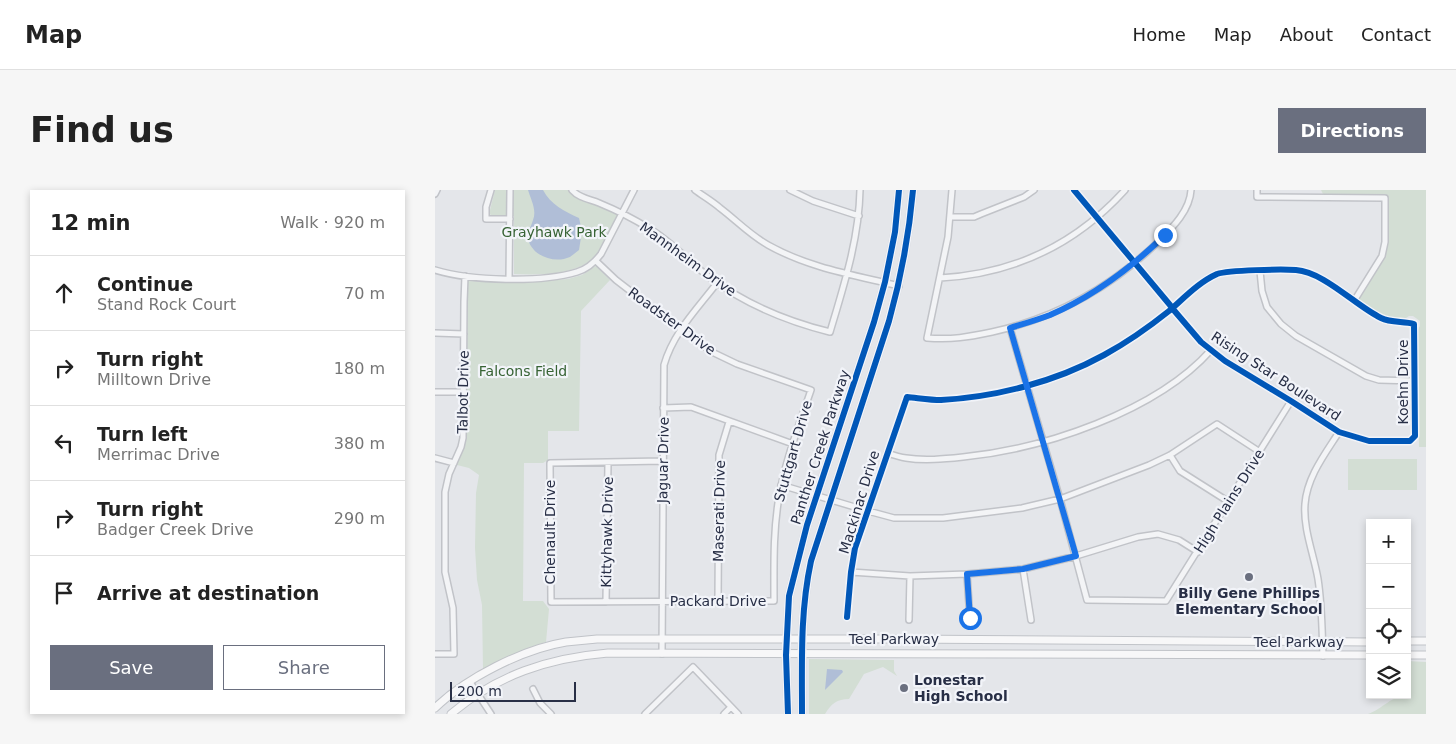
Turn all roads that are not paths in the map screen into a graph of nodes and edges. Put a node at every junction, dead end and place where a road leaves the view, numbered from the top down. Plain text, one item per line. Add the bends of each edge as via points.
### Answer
1 (437, 190) edge
2 (491, 190) edge
3 (510, 190) edge
4 (634, 190) edge
5 (695, 190) edge
6 (790, 190) edge
7 (860, 190) edge
8 (899, 190) edge
9 (913, 190) edge
10 (952, 190) edge
11 (1034, 190) edge
12 (1075, 190) edge
13 (1125, 190) edge
14 (1191, 190) edge
15 (1257, 190) edge
16 (1318, 190) edge
17 (573, 192) edge
18 (435, 194) edge
19 (1318, 198) junction
20 (623, 214) junction
21 (859, 216) junction
22 (950, 217) junction
23 (1097, 218) junction
24 (510, 219) junction
25 (596, 261) junction
26 (1135, 263) junction
27 (435, 270) edge
28 (1260, 271) junction
29 (847, 274) junction
30 (465, 276) junction
31 (940, 278) junction
32 (509, 279) junction
33 (885, 282) junction
34 (717, 283) junction
35 (899, 286) junction
36 (1354, 301) junction
37 (1173, 308) junction
38 (1010, 328) junction
39 (681, 330) junction
40 (435, 333) edge
41 (464, 334) junction
42 (1211, 350) junction
43 (1415, 381) junction
44 (1027, 386) junction
45 (811, 390) joint
46 (435, 392) edge
47 (463, 392) junction
48 (1291, 401) junction
49 (663, 408) junction
50 (729, 422) junction
51 (1339, 432) junction
52 (1413, 439) joint
53 (1044, 442) junction
54 (793, 444) junction
55 (1260, 452) junction
56 (887, 453) junction
57 (1170, 455) junction
58 (435, 458) edge
59 (663, 461) junction
60 (454, 463) junction
61 (608, 463) junction
62 (781, 485) junction
63 (817, 495) junction
64 (830, 499) junction
65 (1060, 499) junction
66 (1229, 502) junction
67 (868, 511) junction
68 (1197, 552) junction
69 (1076, 556) junction
70 (1023, 569) junction
71 (851, 572) junction
72 (967, 574) junction
73 (910, 576) junction
74 (661, 601) junction
75 (718, 601) junction
76 (774, 601) joint
77 (551, 602) joint
78 (606, 602) junction
79 (847, 617) dead end
80 (909, 620) dead end
81 (970, 620) dead end
82 (1031, 620) dead end
83 (662, 639) junction
84 (786, 639) junction
85 (802, 639) junction
86 (897, 639) junction
87 (992, 640) junction
88 (1189, 641) junction
89 (1411, 641) edge
90 (1426, 641) edge
91 (1322, 642) junction
92 (1366, 642) edge
93 (435, 654) edge
94 (662, 654) junction
95 (896, 654) junction
96 (993, 654) junction
97 (786, 655) junction
98 (801, 655) junction
99 (1189, 655) junction
100 (1411, 655) edge
101 (1426, 655) edge
102 (1323, 656) junction
103 (1366, 656) edge
104 (469, 682) junction
105 (533, 689) dead end
106 (477, 694) junction
107 (731, 707) junction
108 (435, 708) edge
109 (451, 714) edge
110 (491, 714) edge
111 (551, 714) edge
112 (645, 714) edge
113 (724, 714) edge
114 (738, 714) edge
115 (788, 714) edge
116 (803, 714) edge

1 - 18 street
2 - 24 street via 485,219
3 - 24 street
4 - 20 street
5 - 29 street via 787,256
6 - 21 street
7 - 21 street
8 - 33 main road, Panther Creek Parkway
9 - 35 main road, Panther Creek Parkway
10 - 22 street
11 - 22 street via 987,212
12 - 23 street, Rising Star Boulevard
13 - 23 street
14 - 26 street via 1191,198 1182,215
15 - 19 street via 1257,197
16 - 19 street
17 - 20 street, Mannheim Drive
19 - 36 street via 1385,198 1382,256
20 - 25 street
20 - 34 street, Mannheim Drive via 651,229
21 - 29 street
22 - 31 street
23 - 26 street, Rising Star Boulevard
23 - 31 street via 1022,262 992,272
24 - 32 street
25 - 32 street via 571,273
25 - 39 street, Roadster Drive
26 - 37 street, Rising Star Boulevard
26 - 38 street via 1078,302
27 - 30 street
28 - 36 street via 1306,272
28 - 37 street via 1219,273 1204,281
28 - 43 street via 1267,307 1296,336 1366,376 1379,380
29 - 33 street
29 - 34 street, Mannheim Drive via 830,332 769,313
30 - 32 street
30 - 41 street, Talbot Drive
31 - 38 street via 927,338 949,339
33 - 35 street
33 - 63 main road, Panther Creek Parkway
34 - 39 street, Jaguar Drive
35 - 64 main road, Panther Creek Parkway
36 - 43 street, Koehn Drive via 1382,319 1414,324
37 - 42 street, Rising Star Boulevard
37 - 44 street via 1104,355 1070,372
38 - 44 street
39 - 45 street, Roadster Drive via 712,352 737,364
39 - 49 street, Jaguar Drive via 664,365
40 - 41 street
41 - 47 street, Talbot Drive
42 - 48 street, Rising Star Boulevard
42 - 53 street via 1198,364 1146,400 1096,424
43 - 52 street, Koehn Drive
44 - 53 street
44 - 56 street, Mackinac Drive via 970,397 939,400 907,398
45 - 54 street, Stuttgart Drive
46 - 47 street
47 - 60 street, Talbot Drive via 463,438
48 - 51 street, Rising Star Boulevard
48 - 55 street, High Plains Drive
49 - 50 street via 691,407
49 - 59 street, Jaguar Drive
50 - 54 street
50 - 75 street, Maserati Drive via 719,455
51 - 52 street, Rising Star Boulevard via 1369,441
51 - 91 street via 1317,467 1305,504 1307,532 1318,582
53 - 56 street via 984,455 940,460
53 - 65 street
54 - 62 street, Stuttgart Drive
55 - 57 street via 1217,424
55 - 66 street, High Plains Drive
56 - 67 street, Mackinac Drive
57 - 65 street
57 - 66 street via 1180,471
58 - 60 street
59 - 61 street
59 - 74 street, Jaguar Drive
60 - 93 street, Talbot Drive via 445,492 445,572 453,608 454,654
61 - 77 street, Chenault Drive via 550,463
61 - 78 street, Kittyhawk Drive
62 - 63 street
62 - 76 street, Stuttgart Drive via 775,534
63 - 64 street
63 - 84 main road, Panther Creek Parkway via 789,596
64 - 67 street
64 - 85 main road, Panther Creek Parkway via 807,580
65 - 67 street via 1022,508 943,518 894,518
65 - 69 street
66 - 68 street, High Plains Drive
67 - 71 street, Mackinac Drive via 855,548
68 - 69 street via 1179,540 1158,534 1138,536
68 - 69 street, High Plains Drive via 1166,601 1087,600
69 - 70 street
70 - 72 street
70 - 82 street
71 - 73 street
71 - 79 street, Mackinac Drive
72 - 73 street
72 - 81 street
73 - 80 street
74 - 75 street, Packard Drive
74 - 78 street, Packard Drive
74 - 83 street, Jaguar Drive
75 - 76 street, Packard Drive
77 - 78 street, Packard Drive
83 - 84 main road, Teel Parkway
83 - 94 street, Jaguar Drive
83 - 104 main road, Teel Parkway via 565,642 533,650
84 - 85 main road, Teel Parkway
84 - 97 main road, Panther Creek Parkway
85 - 86 main road, Teel Parkway
85 - 98 main road, Panther Creek Parkway
86 - 87 main road, Teel Parkway
86 - 95 main road
87 - 88 main road, Teel Parkway
87 - 96 main road
88 - 91 main road, Teel Parkway
88 - 99 main road
89 - 90 main road
91 - 92 main road, Teel Parkway
91 - 102 street
94 - 97 main road, Teel Parkway
94 - 106 main road, Teel Parkway via 608,653 558,659 512,674
95 - 96 main road, Teel Parkway
95 - 98 main road, Teel Parkway
96 - 99 main road, Teel Parkway
97 - 98 main road, Teel Parkway
97 - 115 main road, Panther Creek Parkway
98 - 116 main road, Panther Creek Parkway
99 - 102 main road, Teel Parkway
100 - 101 main road
102 - 103 main road, Teel Parkway
104 - 106 street
104 - 108 main road, Teel Parkway
105 - 111 street
106 - 109 main road, Teel Parkway
106 - 110 street
107 - 112 street via 693,667
107 - 113 street
107 - 114 street

